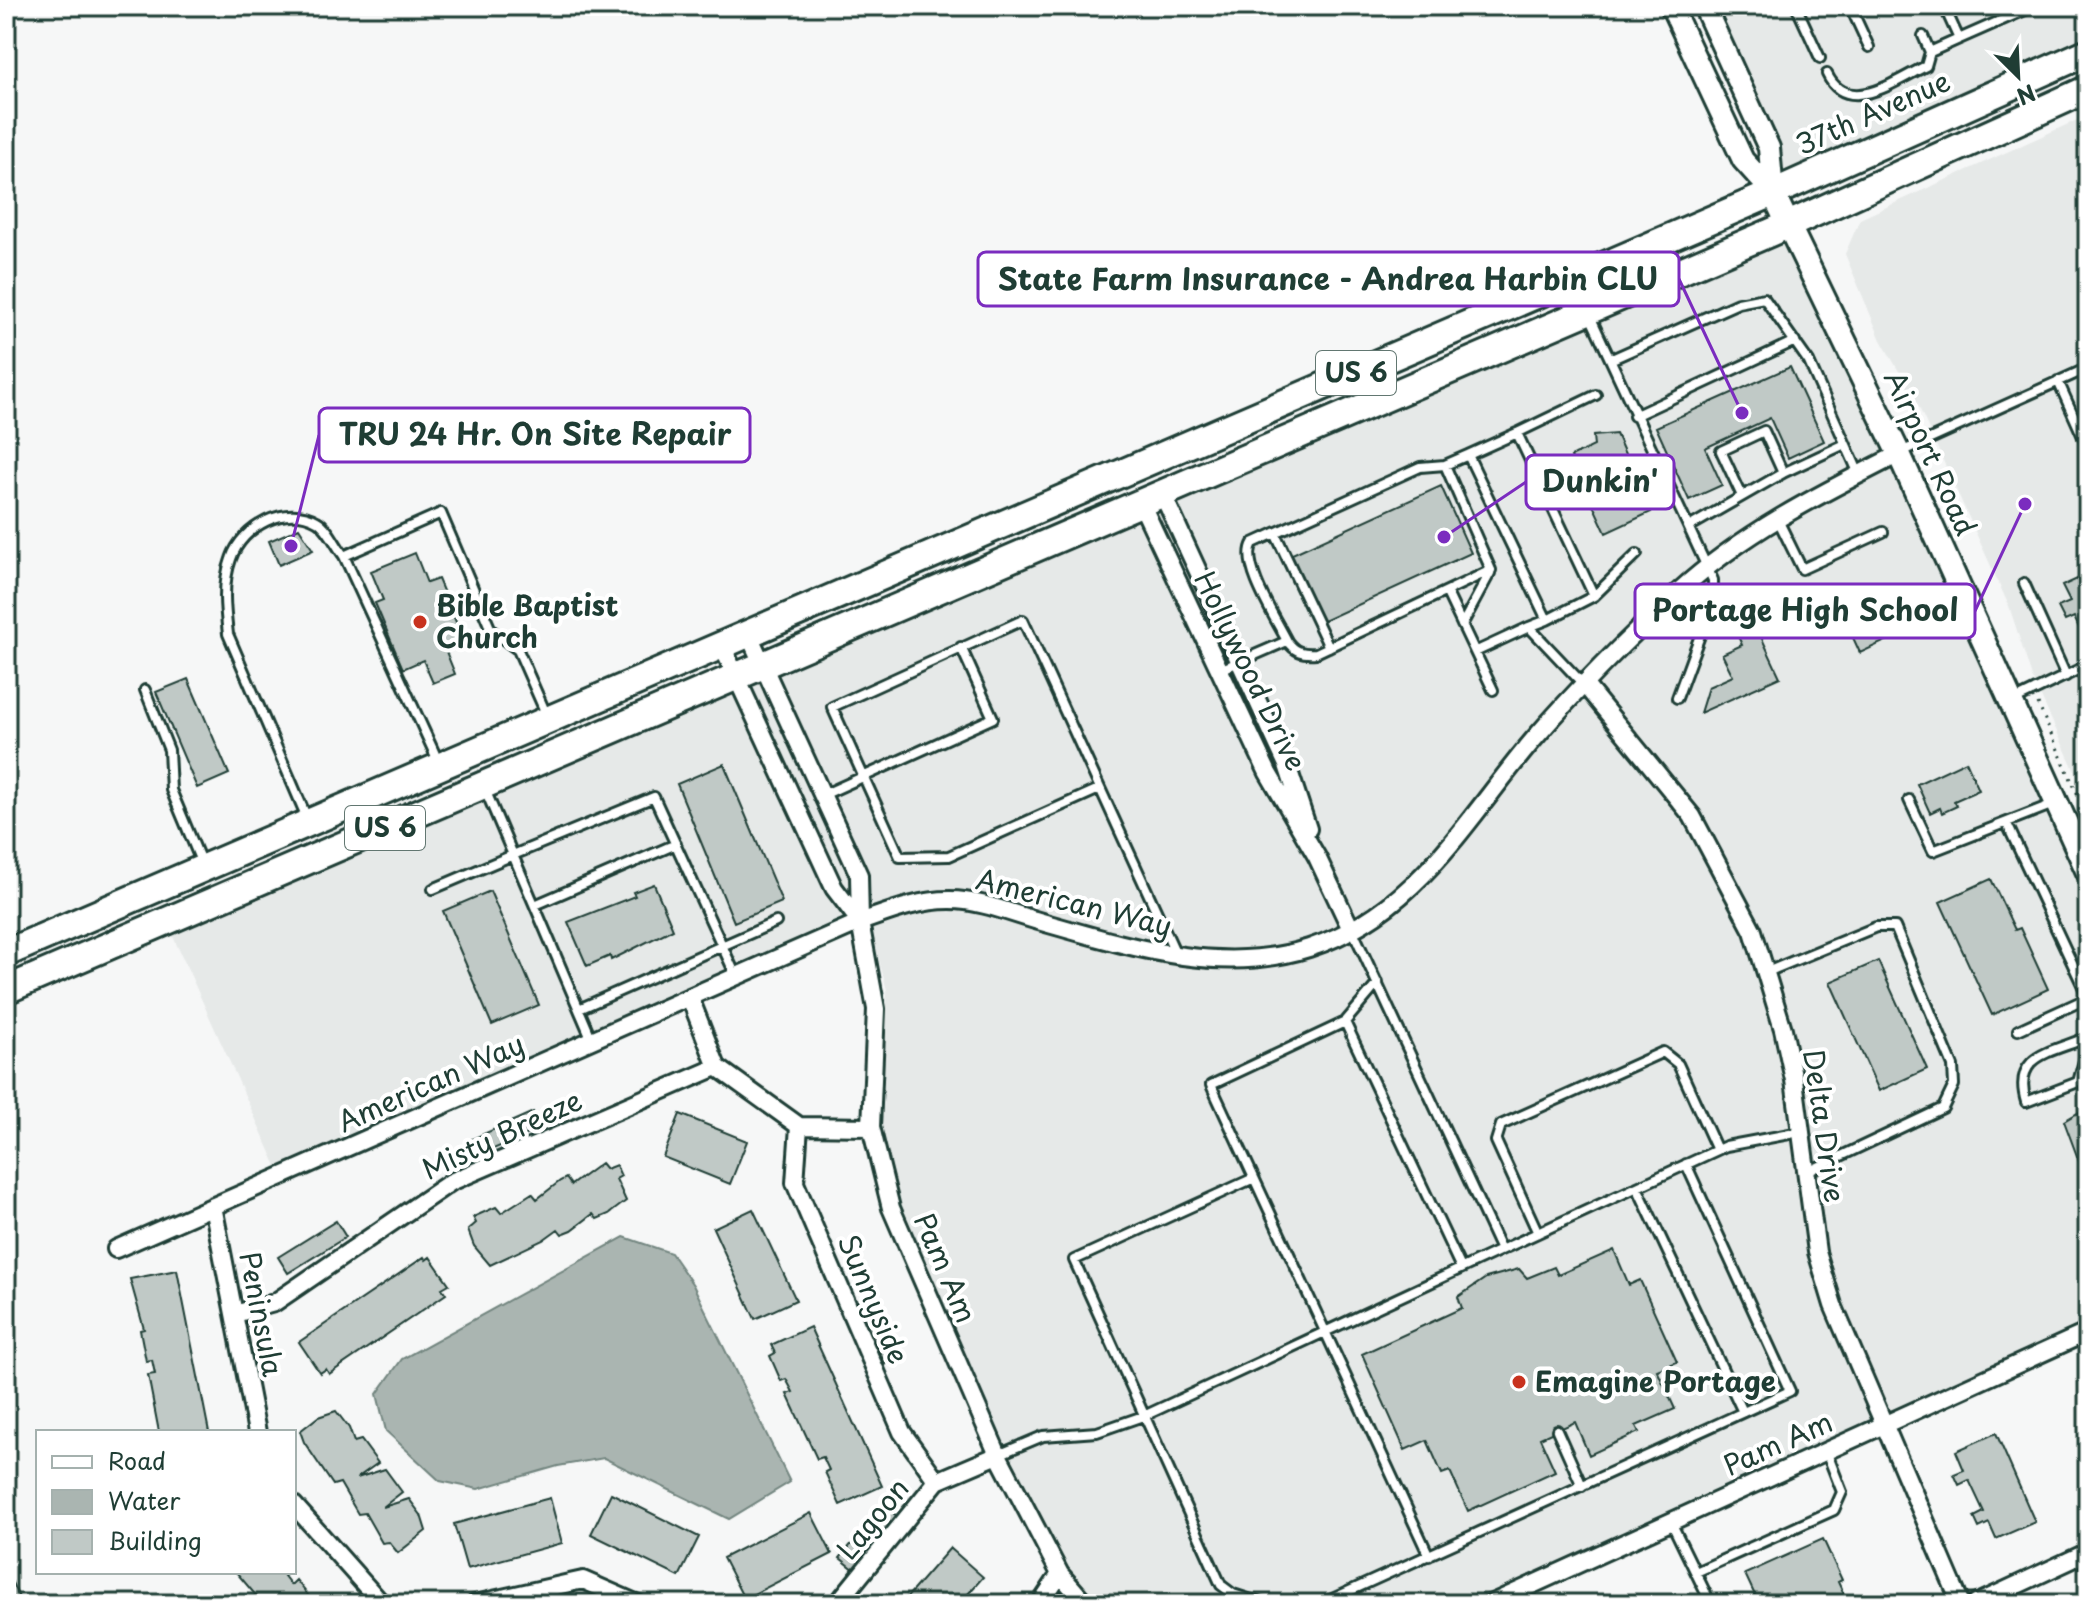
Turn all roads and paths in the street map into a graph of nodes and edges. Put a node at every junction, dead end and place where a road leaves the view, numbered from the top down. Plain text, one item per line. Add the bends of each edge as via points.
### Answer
1 (1671, 6) edge
2 (1704, 6) edge
3 (1796, 6) edge
4 (1850, 6) edge
5 (1944, 6) edge
6 (2034, 6) edge
7 (1923, 36) dead end
8 (1959, 39) junction
9 (1869, 47) dead end
10 (1930, 52) junction
11 (2088, 52) edge
12 (1820, 58) dead end
13 (1827, 74) dead end
14 (2088, 89) edge
15 (1773, 193) junction
16 (1788, 225) junction
17 (1587, 312) junction
18 (1795, 341) junction
19 (1612, 359) junction
20 (2088, 368) edge
21 (2058, 381) junction
22 (1596, 395) dead end
23 (1634, 416) junction
24 (1517, 433) junction
25 (1845, 444) junction
26 (2088, 448) edge
27 (1899, 454) junction
28 (1468, 455) junction
29 (1445, 465) junction
30 (1783, 473) junction
31 (1859, 474) junction
32 (1742, 496) junction
33 (1152, 499) junction
34 (1777, 517) junction
35 (1689, 527) junction
36 (1883, 532) dead end
37 (1275, 533) junction
38 (1637, 554) dead end
39 (344, 556) junction
40 (1709, 566) junction
41 (1491, 570) junction
42 (2024, 583) dead end
43 (1447, 593) junction
44 (1594, 596) junction
45 (1547, 620) junction
46 (1462, 625) junction
47 (1529, 627) junction
48 (749, 635) junction
49 (1287, 641) junction
50 (722, 646) junction
51 (961, 647) junction
52 (1329, 647) junction
53 (1475, 652) junction
54 (1240, 662) junction
55 (2088, 665) edge
56 (764, 666) junction
57 (1220, 671) junction
58 (2066, 676) junction
59 (738, 678) junction
60 (1585, 685) junction
61 (145, 690) dead end
62 (1493, 690) dead end
63 (2033, 692) junction
64 (1677, 698) dead end
65 (2012, 701) junction
66 (549, 720) junction
67 (440, 767) junction
68 (864, 777) junction
69 (483, 786) junction
70 (1099, 789) junction
71 (823, 795) junction
72 (1909, 800) dead end
73 (2057, 802) junction
74 (2088, 818) edge
75 (309, 823) junction
76 (2007, 824) junction
77 (676, 844) junction
78 (513, 855) junction
79 (1317, 857) junction
80 (204, 868) junction
81 (2088, 872) edge
82 (433, 889) dead end
83 (535, 905) junction
84 (776, 922) dead end
85 (860, 922) junction
86 (1351, 929) junction
87 (722, 946) junction
88 (6, 953) edge
89 (1176, 955) junction
90 (1767, 972) junction
91 (737, 977) junction
92 (1378, 983) junction
93 (6, 990) edge
94 (2088, 997) edge
95 (690, 998) junction
96 (579, 1009) junction
97 (1345, 1022) junction
98 (2018, 1030) dead end
99 (2088, 1037) edge
100 (592, 1041) junction
101 (2088, 1046) edge
102 (717, 1067) junction
103 (799, 1126) junction
104 (871, 1127) junction
105 (1800, 1132) junction
106 (1717, 1150) junction
107 (1686, 1164) junction
108 (1804, 1173) junction
109 (1254, 1178) junction
110 (1637, 1187) junction
111 (213, 1206) junction
112 (1538, 1233) junction
113 (116, 1249) dead end
114 (1501, 1250) junction
115 (1461, 1268) junction
116 (235, 1314) junction
117 (1325, 1332) junction
118 (2088, 1332) edge
119 (1743, 1412) junction
120 (1146, 1415) junction
121 (1883, 1425) junction
122 (257, 1430) edge
123 (1557, 1430) dead end
124 (1826, 1451) junction
125 (998, 1455) junction
126 (937, 1481) junction
127 (1582, 1486) junction
128 (296, 1507) edge
129 (1671, 1522) junction
130 (2088, 1552) edge
131 (1429, 1556) junction
132 (1696, 1572) junction
133 (1060, 1574) junction
134 (382, 1604) edge
135 (475, 1604) edge
136 (638, 1604) edge
137 (837, 1604) edge
138 (1040, 1604) edge
139 (1086, 1604) edge
140 (1264, 1604) edge
141 (1321, 1604) edge
142 (1490, 1604) edge
143 (1711, 1604) edge
144 (1961, 1604) edge
145 (1976, 1604) edge

1 - 15 street via 1743,160
2 - 15 street via 1769,148
3 - 12 lane
4 - 9 lane
5 - 8 lane
6 - 8 lane
7 - 10 lane
8 - 10 lane
10 - 13 lane via 1926,66 1868,95 1845,94
11 - 15 main road, 37th Avenue / US 6
14 - 16 main road, US 6
15 - 16 main road, Airport Road
15 - 48 main road, US 6
16 - 17 main road, US 6 / US 6
16 - 27 main road, Airport Road
17 - 19 lane
17 - 33 main road, US 6 / US 6
18 - 19 lane via 1764,298 1738,303
18 - 23 lane
18 - 25 lane
19 - 23 lane
20 - 21 lane
21 - 26 lane
21 - 27 lane
22 - 24 lane
23 - 35 lane
24 - 28 lane
24 - 44 lane
25 - 30 lane
25 - 31 lane
27 - 31 street, American Way
27 - 65 main road, Airport Road
28 - 29 lane
28 - 45 lane
29 - 37 lane via 1420,467
29 - 41 lane
30 - 32 lane
30 - 32 lane via 1764,431 1721,451
31 - 34 street, American Way
32 - 35 lane
33 - 54 street, Hollywood Drive
33 - 56 main road, US 6 / US 6
33 - 57 street, Hollywood Drive
34 - 36 lane via 1802,569
34 - 40 street, American Way
35 - 40 lane
37 - 49 lane via 1248,550 1250,568
37 - 52 lane
38 - 44 lane
39 - 66 lane via 441,513 491,630 518,650
39 - 67 lane
39 - 75 lane via 320,522 298,513 276,516 252,530 231,557 224,601 228,634
40 - 60 street, American Way
40 - 64 lane via 1713,600
41 - 43 lane
41 - 46 lane
42 - 58 lane
43 - 46 lane
43 - 52 lane
44 - 45 lane
45 - 47 lane
46 - 53 lane
47 - 53 lane
47 - 60 lane
48 - 50 main road, US 6
48 - 56 street, Pam Am
49 - 52 lane via 1304,654
49 - 54 lane
50 - 59 street, Pam Am
50 - 66 main road, US 6
51 - 68 lane via 832,707
51 - 68 lane via 993,718
51 - 70 lane via 1023,620
53 - 62 lane
54 - 57 lane
54 - 79 street, Hollywood Drive via 1287,765
55 - 58 lane
56 - 59 main road, US 6
56 - 71 street, Pam Am
57 - 79 street, Hollywood Drive via 1268,773
58 - 63 lane
59 - 69 main road, US 6
59 - 85 street, Pam Am via 834,888
60 - 86 street, American Way via 1492,789 1427,875 1386,910
60 - 90 street, Delta Drive via 1692,816 1747,919
61 - 80 lane via 169,750 171,790
63 - 65 lane
63 - 74 path
65 - 73 main road, Airport Road
66 - 67 main road, US 6
67 - 75 main road, US 6
68 - 70 lane via 900,857 949,856
68 - 71 lane
69 - 78 lane
69 - 93 main road, US 6
70 - 89 lane
71 - 85 street, Pam Am via 859,875
72 - 76 lane via 1933,851
73 - 76 lane
73 - 81 main road, Airport Road
75 - 80 main road, US 6
76 - 94 lane
77 - 78 lane via 654,797
77 - 83 lane
77 - 87 lane
78 - 82 lane
78 - 83 lane
79 - 86 street, Hollywood Drive
80 - 88 main road, US 6
83 - 96 lane
84 - 87 lane
85 - 89 street, American Way via 912,904 952,900
85 - 91 street, American Way
85 - 104 street, Pam Am via 876,1009
86 - 89 street, American Way via 1310,947 1263,958 1223,961
86 - 92 lane
87 - 91 lane
87 - 96 lane
90 - 105 street, Delta Drive via 1791,1068
90 - 108 lane via 1876,927 1895,927 1953,1066 1954,1085 1943,1108
91 - 95 street, American Way
92 - 97 lane
92 - 114 lane
94 - 98 lane
95 - 100 street, American Way
95 - 102 street
96 - 100 lane
97 - 109 lane via 1211,1085
97 - 115 lane
99 - 101 lane via 2029,1062 2021,1083 2026,1102 2078,1082
100 - 111 street, American Way
102 - 103 street
102 - 116 street, Misty Breeze via 451,1182 274,1303
103 - 104 street
103 - 126 street, Sunnyside via 795,1183 902,1432
104 - 125 street, Pam Am via 891,1208
105 - 106 lane
105 - 108 street, Delta Drive
106 - 107 lane
106 - 112 lane via 1678,1064 1663,1052 1501,1125 1496,1141
107 - 110 lane
107 - 119 lane via 1790,1391
108 - 121 street, Delta Drive via 1817,1252 1833,1305
109 - 117 lane
109 - 120 lane via 1074,1260
110 - 112 lane
110 - 119 lane
111 - 113 street, American Way
111 - 116 street, Peninsula
112 - 114 lane
114 - 115 lane
115 - 117 lane
116 - 122 street, Peninsula
117 - 120 lane
117 - 131 lane
118 - 121 street, Pam Am
119 - 127 lane
120 - 125 lane via 1097,1432 1043,1436
120 - 140 lane via 1221,1585
121 - 124 street, Pam Am
121 - 144 street, Delta Drive
123 - 127 lane
124 - 129 street, Pam Am
124 - 132 lane via 1842,1492 1834,1510
125 - 126 street, Lagoon
125 - 133 street, Pam Am
126 - 137 street, Lagoon
127 - 131 lane
128 - 134 street
129 - 132 lane
129 - 142 street, Pam Am
130 - 145 street
131 - 141 lane
132 - 143 lane
133 - 138 street
133 - 139 street, Pam Am
135 - 136 street via 583,1580

